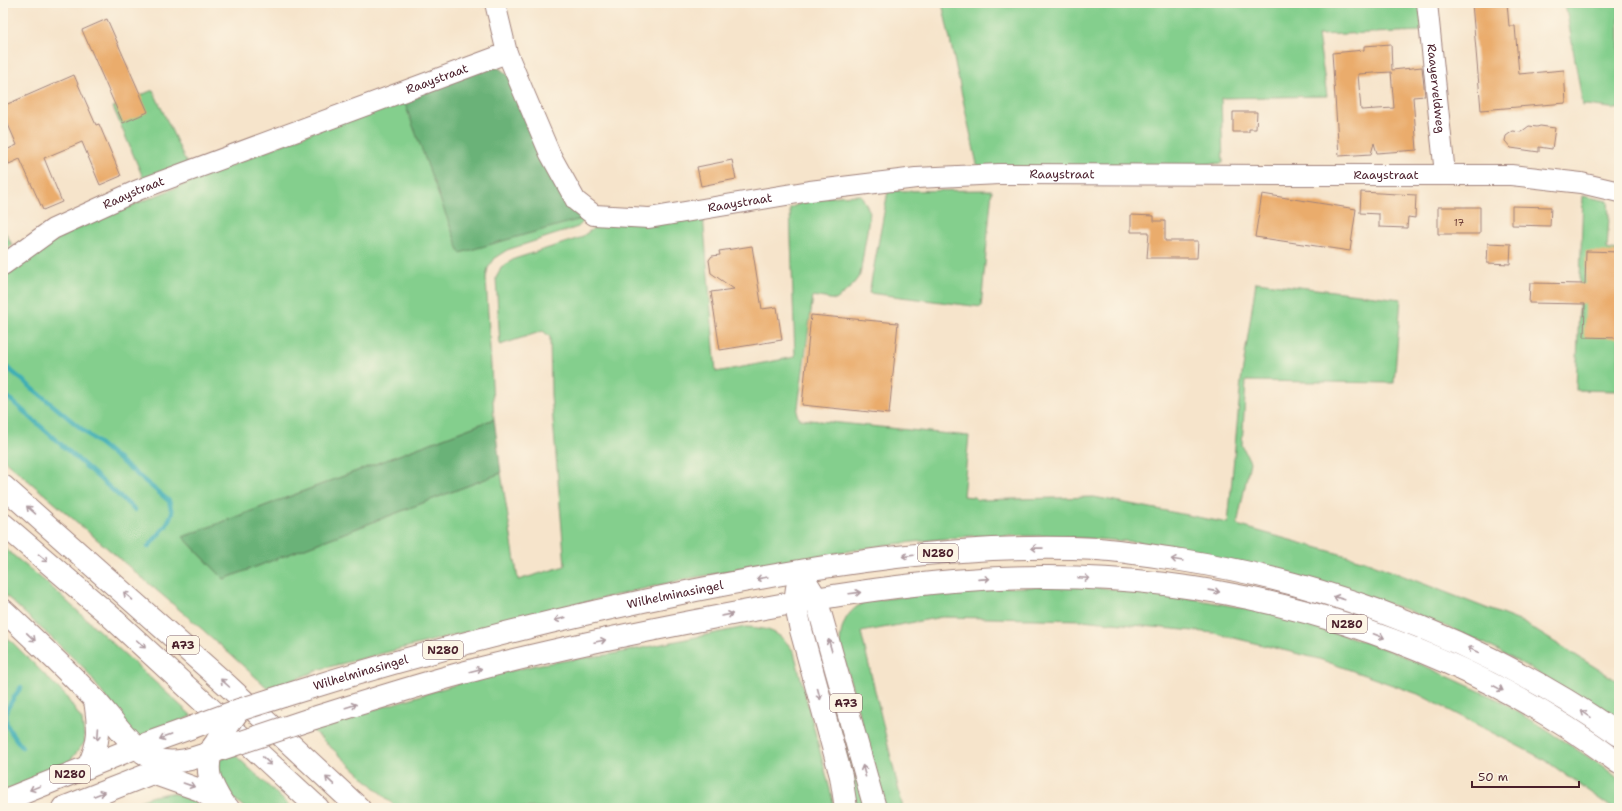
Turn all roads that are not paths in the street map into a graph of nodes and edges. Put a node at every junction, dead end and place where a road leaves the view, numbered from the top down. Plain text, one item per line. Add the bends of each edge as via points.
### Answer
1 (495, 3) edge
2 (1427, 3) edge
3 (507, 53) junction
4 (1445, 174) junction
5 (1619, 192) edge
6 (3, 265) edge
7 (3, 486) edge
8 (3, 524) edge
9 (800, 571) junction
10 (806, 600) junction
11 (3, 610) edge
12 (95, 700) junction
13 (239, 710) junction
14 (1619, 735) edge
15 (137, 747) junction
16 (214, 750) junction
17 (182, 762) junction
18 (1619, 763) edge
19 (88, 767) junction
20 (152, 773) junction
21 (3, 801) edge
22 (225, 806) edge
23 (63, 808) edge
24 (318, 808) edge
25 (359, 808) edge
26 (846, 808) edge
27 (875, 808) edge

1 - 3 street
2 - 4 street, Raayerveldweg
3 - 4 street, Raaystraat via 550,154 576,201 594,216 649,218 810,190 916,178 993,174
3 - 6 street, Raaystraat via 138,190 53,229
4 - 5 street, Raaystraat via 1510,175 1581,183
25 -> 7 main road, A73 via 228,686
8 -> 24 main road, A73 via 108,614
9 - 10 main road, A73
9 -> 13 main road, Wilhelminasingel / N280, bridge via 583,614 466,643
14 -> 9 main road, N280 via 1533,681 1426,629 1310,589 1199,563 1102,550 1018,548 924,554
16 -> 10 main road, N280, bridge via 423,684 529,656
10 -> 18 main road, N280 via 950,581 1045,577 1140,582 1235,595 1309,613 1418,650 1468,672 1554,719
10 -> 26 main road, A73 via 801,630 841,776
27 -> 10 main road, A73
11 -> 12 main road
12 - 15 main road
12 -> 19 main road via 98,737
13 -> 15 main road, Wilhelminasingel / N280, bridge
13 - 16 main road, bridge
15 - 17 main road via 157,760
15 - 19 main road, Wilhelminasingel / N280
16 - 17 main road, N280
16 - 22 main road via 208,768 214,790
17 - 20 main road, N280
19 -> 21 main road, Wilhelminasingel / N280
20 -> 22 main road via 188,784
23 -> 20 main road, N280

